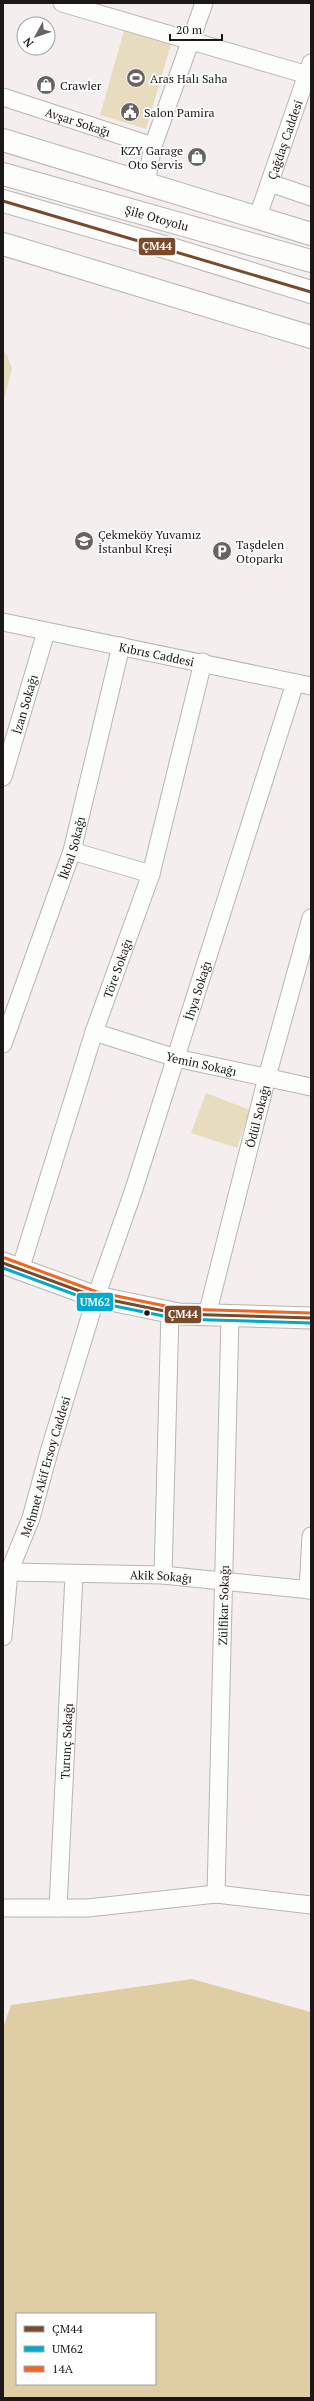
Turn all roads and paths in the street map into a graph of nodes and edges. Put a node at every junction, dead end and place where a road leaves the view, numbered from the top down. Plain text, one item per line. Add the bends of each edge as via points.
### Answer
1 (62, 3) edge
2 (204, 3) edge
3 (190, 40) junction
4 (310, 71) edge
5 (3, 97) edge
6 (3, 140) edge
7 (154, 146) junction
8 (3, 174) edge
9 (146, 183) junction
10 (270, 183) junction
11 (311, 197) edge
12 (3, 201) edge
13 (258, 216) junction
14 (311, 234) edge
15 (3, 244) edge
16 (311, 261) edge
17 (311, 292) edge
18 (311, 337) edge
19 (3, 622) edge
20 (46, 632) junction
21 (121, 646) junction
22 (203, 662) junction
23 (303, 684) edge
24 (3, 777) edge
25 (72, 851) junction
26 (151, 874) junction
27 (311, 918) edge
28 (94, 1032) junction
29 (3, 1044) edge
30 (176, 1058) junction
31 (266, 1076) junction
32 (311, 1087) edge
33 (7, 1266) edge
34 (96, 1297) junction
35 (170, 1312) junction
36 (207, 1315) junction
37 (230, 1317) junction
38 (311, 1318) edge
39 (311, 1536) edge
40 (9, 1563) edge
41 (74, 1575) junction
42 (163, 1575) junction
43 (224, 1582) junction
44 (310, 1590) edge
45 (3, 1637) edge
46 (216, 1894) junction
47 (311, 1905) edge
48 (3, 1908) edge
49 (58, 1908) junction

1 - 3 street
2 - 3 street
3 - 4 street
3 - 7 street
4 - 10 street, Çağdaş Caddesi
5 - 7 street, Avşar Sokağı
6 - 9 highway
7 - 9 street
8 - 16 highway, Şile Otoyolu
9 - 13 highway
10 - 11 street
10 - 13 street, Çağdaş Caddesi
12 - 17 highway
13 - 14 highway
15 - 18 highway
19 - 20 street, Kıbrıs Caddesi
20 - 21 street, Kıbrıs Caddesi
20 - 24 street, İzan Sokağı
21 - 22 street, Kıbrıs Caddesi
21 - 25 street, İkbal Sokağı
22 - 23 street, Kıbrıs Caddesi
22 - 26 street, Töre Sokağı
23 - 30 street, İhya Sokağı
25 - 26 street
25 - 29 street, İkbal Sokağı
26 - 28 street, Töre Sokağı
27 - 31 street, Ödül Sokağı
28 - 30 street, Yemin Sokağı
28 - 33 street, Töre Sokağı
30 - 31 street, Yemin Sokağı
30 - 34 street, İhya Sokağı
31 - 32 street, Yemin Sokağı
31 - 36 street, Ödül Sokağı
33 - 34 main road
34 - 35 main road
34 - 40 street, Mehmet Akif Ersoy Caddesi via 31,1518
35 - 36 main road
35 - 42 street
36 - 37 main road
37 - 38 main road
37 - 43 street, Zülfikar Sokağı
39 - 44 street
40 - 41 street, Akik Sokağı
40 - 45 street, Mehmet Akif Ersoy Caddesi
41 - 42 street, Akik Sokağı
41 - 49 street, Turunç Sokağı
42 - 43 street, Akik Sokağı
43 - 44 street, Akik Sokağı
43 - 46 street, Zülfikar Sokağı
46 - 47 street
46 - 49 street via 88,1908
48 - 49 street

